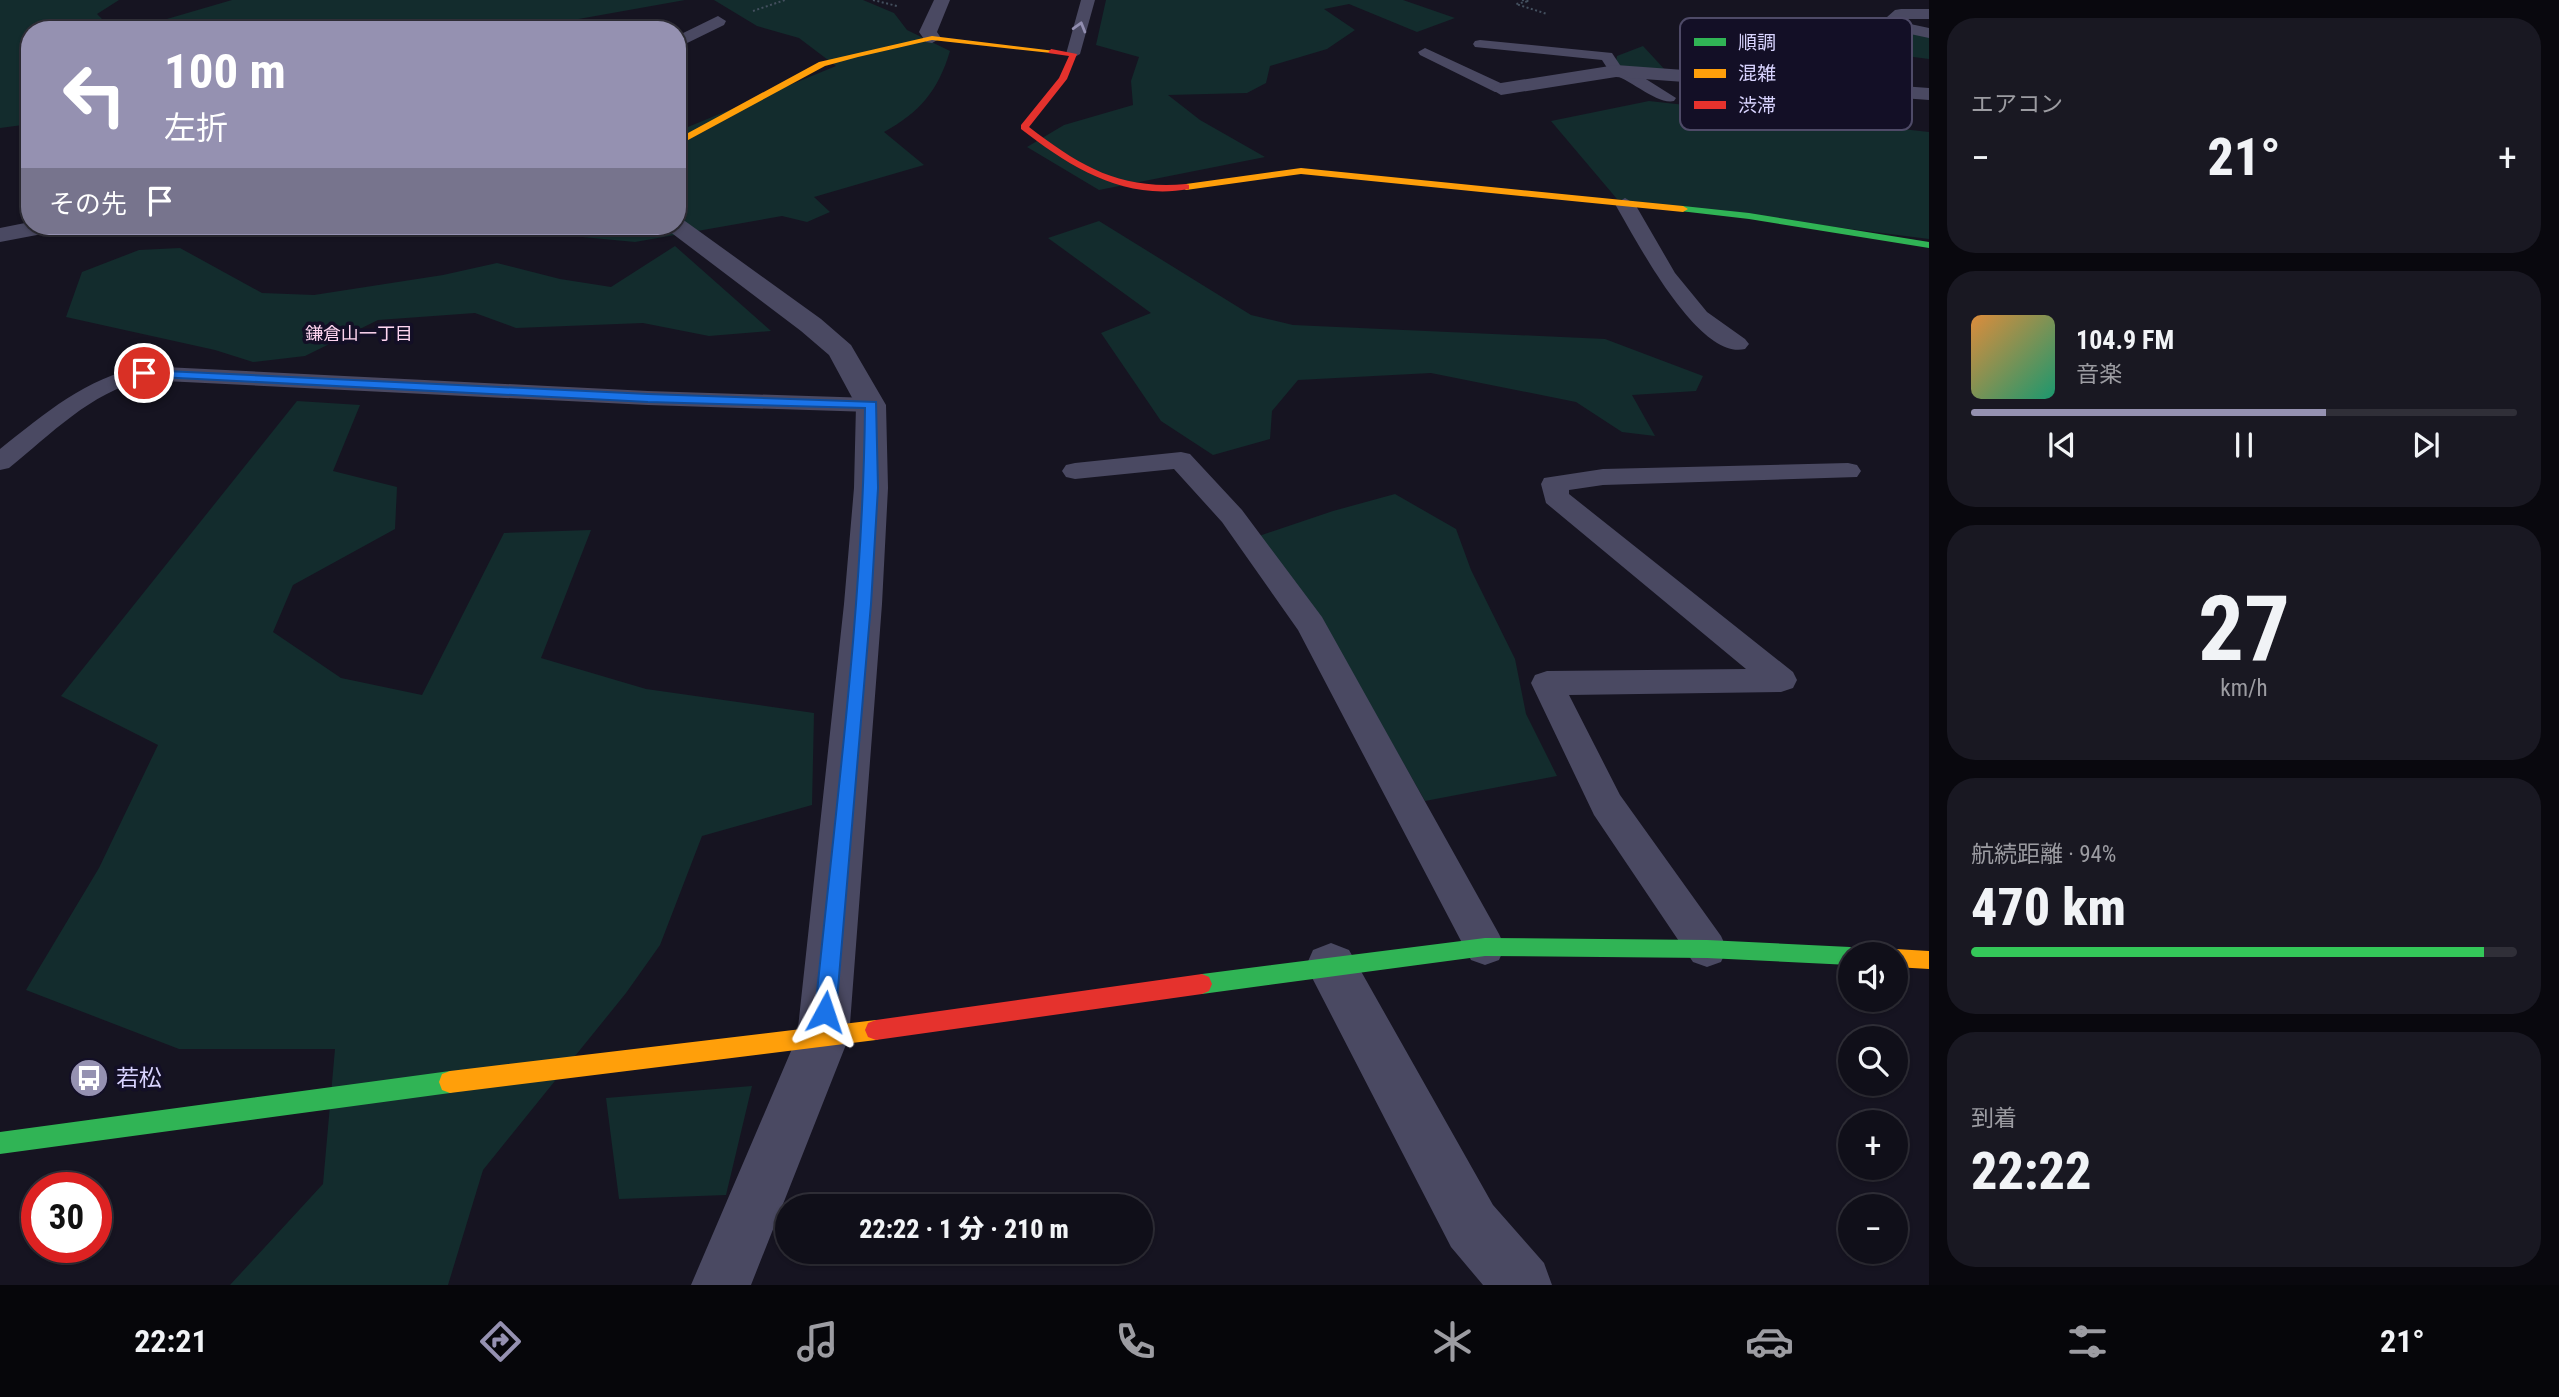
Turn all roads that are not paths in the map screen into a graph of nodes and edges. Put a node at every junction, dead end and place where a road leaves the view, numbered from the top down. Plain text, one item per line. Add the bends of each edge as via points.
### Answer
1 (942, 0) edge
2 (1088, 0) edge
3 (1929, 14) edge
4 (1896, 18) edge
5 (718, 22) dead end
6 (686, 38) edge
7 (932, 38) junction
8 (1480, 44) dead end
9 (1425, 52) dead end
10 (1073, 54) junction
11 (1620, 72) junction
12 (1680, 76) edge
13 (1501, 89) junction
14 (1475, 93) dead end
15 (1668, 97) dead end
16 (686, 138) edge
17 (1626, 204) junction
18 (21, 231) edge
19 (686, 233) edge
20 (0, 235) edge
21 (1929, 245) edge
22 (1737, 344) dead end
23 (871, 405) junction
24 (0, 462) edge
25 (1075, 471) dead end
26 (1848, 471) dead end
27 (1485, 947) junction
28 (1707, 949) junction
29 (1838, 955) edge
30 (1908, 959) edge
31 (1929, 960) edge
32 (1331, 965) junction
33 (823, 1037) junction
34 (0, 1143) edge
35 (721, 1285) edge
36 (1522, 1285) edge

1 - 7 street via 928,32
10 -> 2 lane
3 - 4 street
5 - 6 street
7 - 10 street
7 - 16 street via 822,64
8 - 11 lane via 1608,56
9 - 13 lane
10 - 17 street via 1063,79 1024,127 1055,152 1121,186 1160,191 1301,171
11 - 12 street
11 - 13 street
11 - 15 lane
13 - 14 lane
17 - 21 street via 1749,216
17 - 22 lane via 1666,275 1699,317
18 - 20 street
19 - 23 street via 841,351
23 - 24 lane via 144,373 100,386
23 - 33 street via 864,591
25 - 27 lane via 1181,460 1232,516 1311,625
26 - 28 lane via 1603,477 1554,484 1556,497 1781,680 1547,683 1607,805
27 - 28 street
27 - 32 street
28 - 29 street
30 - 31 street
32 - 33 street
32 - 36 street via 1472,1226
33 - 34 street
33 - 35 street

